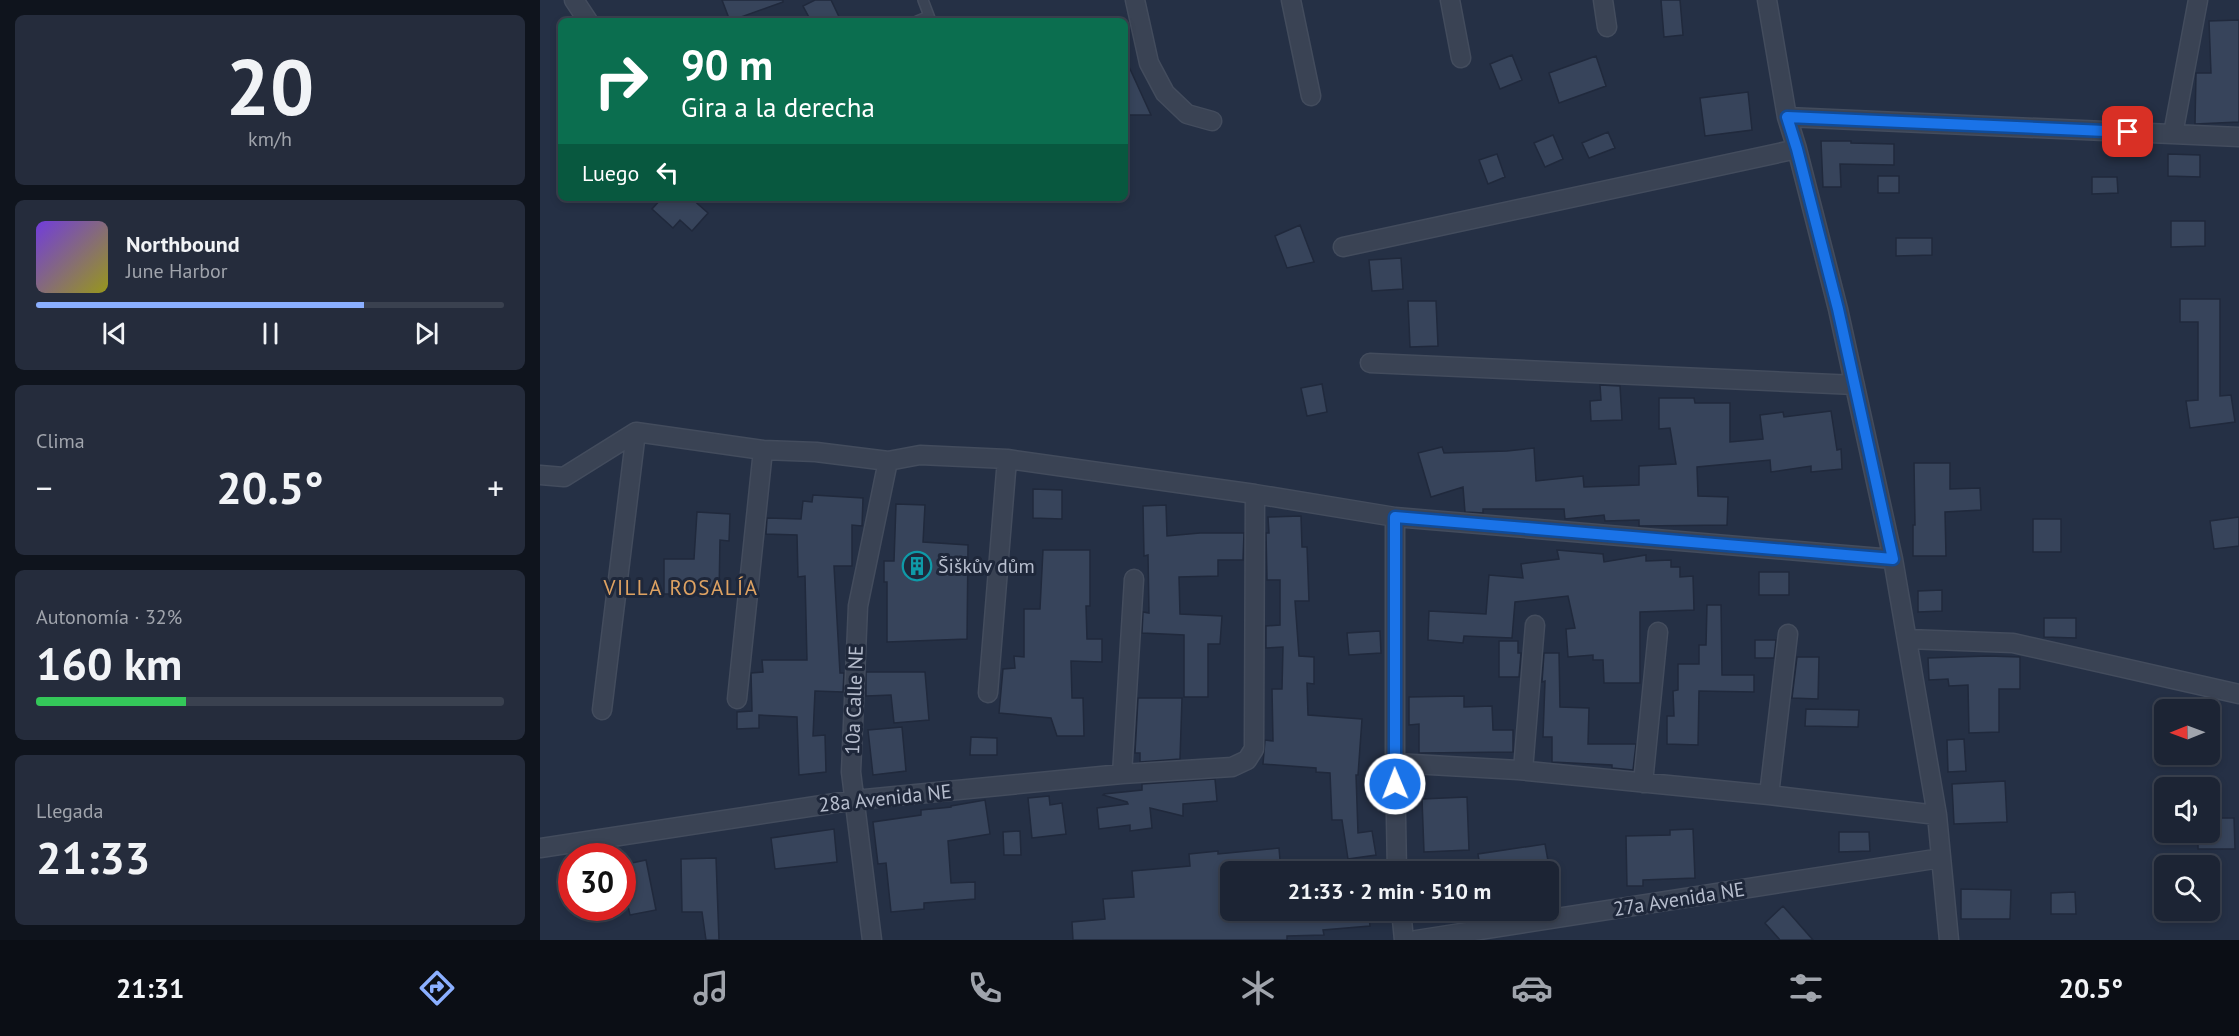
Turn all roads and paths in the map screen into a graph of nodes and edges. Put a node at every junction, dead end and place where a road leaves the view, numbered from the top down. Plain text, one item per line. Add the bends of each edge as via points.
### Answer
1 (574, 0) edge
2 (923, 0) edge
3 (1135, 0) edge
4 (1291, 0) edge
5 (1450, 0) edge
6 (1603, 0) edge
7 (1767, 0) edge
8 (2198, 0) edge
9 (586, 18) edge
10 (930, 18) edge
11 (1607, 27) dead end
12 (1461, 58) dead end
13 (1311, 96) dead end
14 (1787, 117) junction
15 (1212, 121) dead end
16 (2173, 134) junction
17 (2239, 137) edge
18 (1797, 149) junction
19 (1343, 247) dead end
20 (1370, 363) dead end
21 (1855, 385) junction
22 (636, 432) junction
23 (762, 450) junction
24 (1007, 459) junction
25 (888, 461) junction
26 (540, 476) edge
27 (1255, 494) junction
28 (1395, 517) junction
29 (1893, 559) junction
30 (1134, 579) dead end
31 (1535, 625) dead end
32 (1658, 632) dead end
33 (1788, 634) dead end
34 (1907, 639) junction
35 (988, 693) dead end
36 (2239, 694) edge
37 (737, 699) dead end
38 (602, 710) dead end
39 (1395, 763) junction
40 (1523, 770) junction
41 (1122, 774) junction
42 (1643, 783) junction
43 (1770, 795) junction
44 (855, 800) junction
45 (1937, 815) junction
46 (540, 848) edge
47 (1941, 858) junction
48 (1397, 861) edge
49 (1402, 921) edge
50 (872, 940) edge
51 (1404, 940) edge
52 (1416, 940) edge
53 (1949, 940) edge

1 - 9 street
2 - 10 lane
3 - 15 street via 1149,63 1165,93 1187,114
4 - 13 street
5 - 12 street
6 - 11 street
7 - 14 street
8 - 16 street
14 - 16 street
14 - 18 street
16 - 17 street
18 - 19 street
18 - 21 street
20 - 21 street
21 - 29 street
22 - 23 street
22 - 26 street via 564,477
22 - 38 street
23 - 25 street
23 - 37 street
24 - 25 street via 920,455
24 - 27 street
24 - 35 street
25 - 44 street, 10a Calle NE via 858,606 851,772
27 - 28 street
27 - 41 street, 28a Avenida NE via 1254,749 1246,760 1232,767
28 - 29 street
28 - 39 street
29 - 34 street
30 - 41 street
31 - 40 street
32 - 42 street
33 - 43 street
34 - 36 street via 2013,643
34 - 45 street
39 - 40 street
39 - 48 street
40 - 42 street
41 - 44 street, 28a Avenida NE
42 - 43 street
43 - 45 street
44 - 46 street, 28a Avenida NE
44 - 50 street, 10a Calle NE
45 - 47 street
47 - 52 street, 27a Avenida NE
47 - 53 street
49 - 51 street

